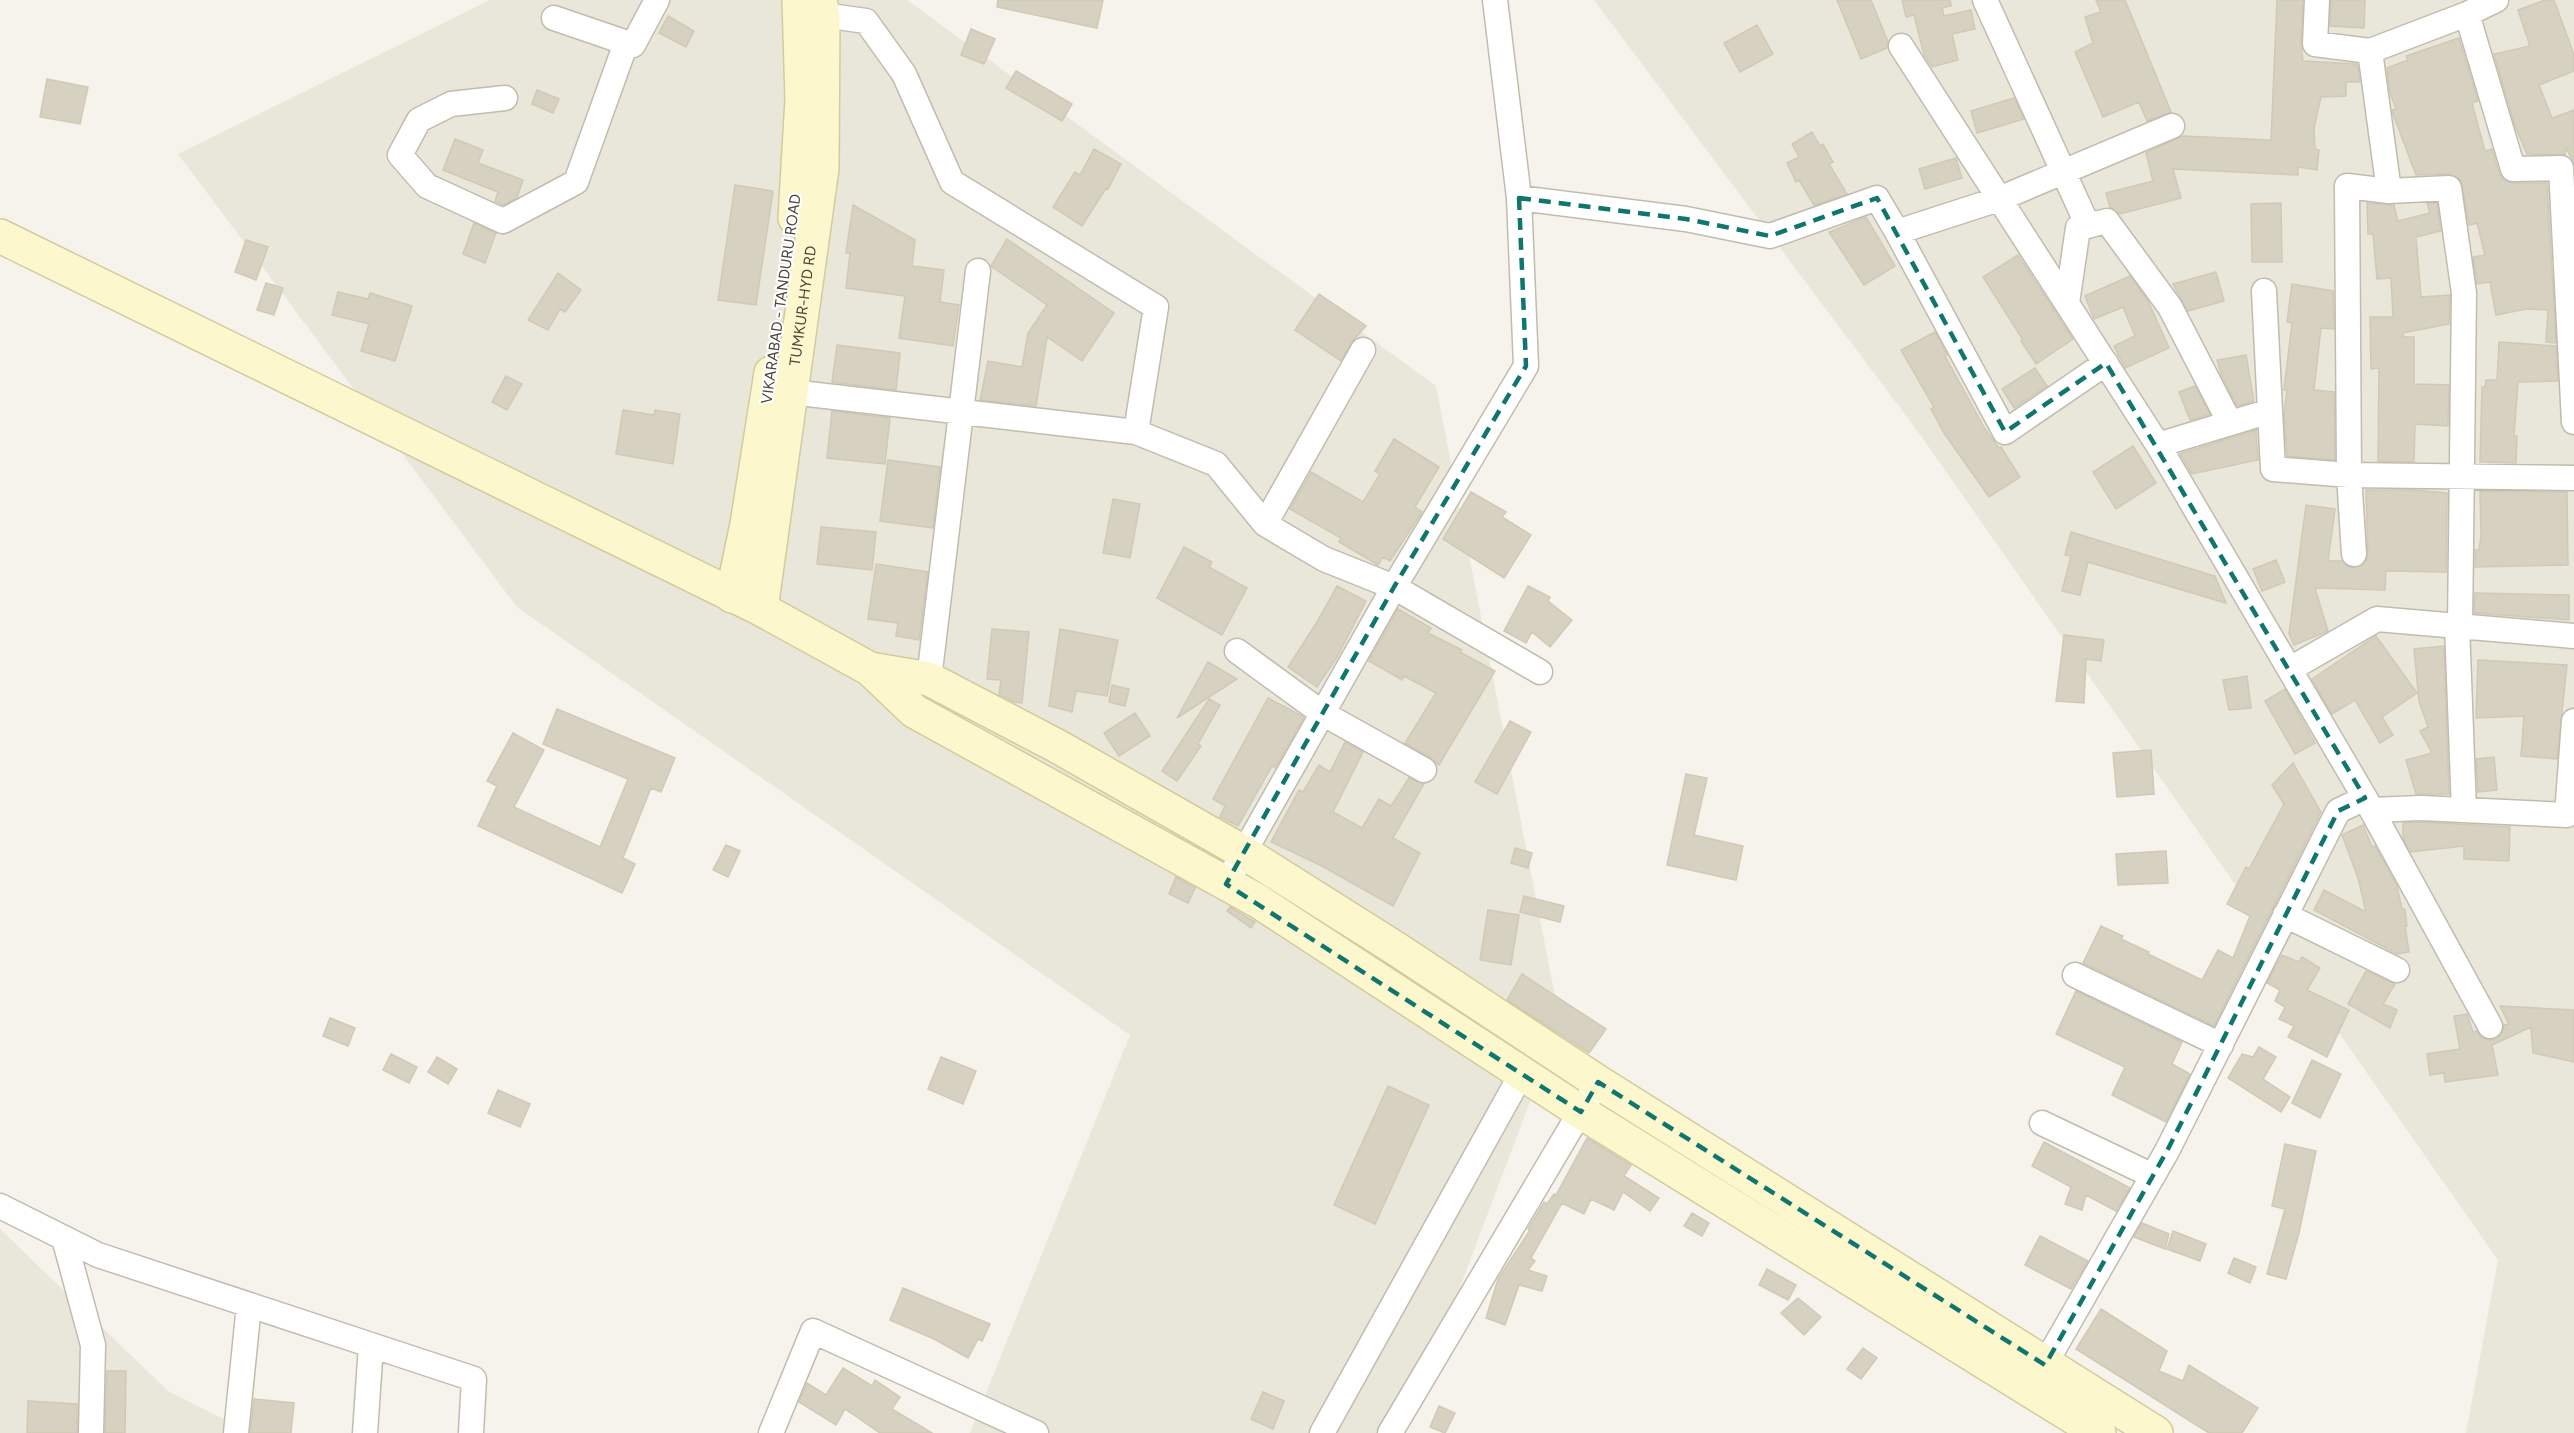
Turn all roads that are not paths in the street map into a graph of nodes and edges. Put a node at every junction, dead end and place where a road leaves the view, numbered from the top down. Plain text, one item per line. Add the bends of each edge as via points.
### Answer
1 (657, 0) edge
2 (1495, 0) edge
3 (1985, 0) edge
4 (2317, 0) edge
5 (2496, 0) edge
6 (814, 5) edge
7 (2467, 14) junction
8 (554, 18) dead end
9 (626, 43) junction
10 (1901, 46) dead end
11 (2370, 51) junction
12 (505, 98) dead end
13 (2172, 126) dead end
14 (2062, 172) junction
15 (2389, 191) junction
16 (1519, 198) junction
17 (1999, 199) junction
18 (2088, 226) junction
19 (1897, 232) junction
20 (0, 236) edge
21 (978, 271) dead end
22 (2264, 291) dead end
23 (2067, 303) junction
24 (1363, 350) dead end
25 (2106, 363) junction
26 (791, 392) junction
27 (2270, 411) junction
28 (960, 413) junction
29 (2574, 422) edge
30 (2230, 423) junction
31 (1136, 432) junction
32 (2158, 444) junction
33 (2349, 475) junction
34 (2462, 477) junction
35 (2574, 478) edge
36 (1265, 524) junction
37 (2354, 554) dead end
38 (1394, 587) junction
39 (747, 602) junction
40 (2458, 626) junction
41 (2574, 636) edge
42 (1237, 651) dead end
43 (870, 669) junction
44 (2290, 669) junction
45 (1540, 672) dead end
46 (929, 679) junction
47 (1322, 713) junction
48 (2574, 721) edge
49 (1424, 770) dead end
50 (2368, 804) junction
51 (2464, 810) junction
52 (1243, 852) junction
53 (1226, 884) junction
54 (2285, 915) junction
55 (2397, 970) dead end
56 (2075, 975) dead end
57 (2490, 1026) dead end
58 (2221, 1045) junction
59 (1522, 1073) junction
60 (1598, 1082) junction
61 (1581, 1112) junction
62 (2042, 1123) dead end
63 (2154, 1176) junction
64 (0, 1206) edge
65 (64, 1238) junction
66 (249, 1305) junction
67 (371, 1345) junction
68 (2037, 1377) junction
69 (91, 1433) edge
70 (236, 1433) edge
71 (365, 1433) edge
72 (471, 1433) edge
73 (771, 1433) edge
74 (1036, 1433) edge
75 (1322, 1433) edge
76 (1390, 1433) edge
77 (2099, 1433) edge
78 (2156, 1433) edge

1 - 9 street via 633,45
2 - 16 street
3 - 14 street
4 - 11 street via 2315,44
5 - 7 street
6 - 26 main road, TUMKUR-HYD RD via 822,168
6 - 31 street via 866,21 904,74 952,182 1156,307
6 - 39 main road, VIKARABAD - TANDURU ROAD via 802,99 795,216 747,524
7 - 11 street
7 - 29 street via 2513,169 2561,168
8 - 9 street
9 - 12 street via 576,183 503,221 427,186 400,155 419,120 452,104
10 - 17 street
11 - 15 street
13 - 14 street
14 - 17 street
14 - 18 street
15 - 33 street via 2347,186
15 - 34 street via 2449,188 2464,293
16 - 19 street via 1686,219 1770,236 1877,198
16 - 38 street via 1526,366
17 - 19 street
17 - 23 street
18 - 23 street via 2078,228
18 - 30 street via 2107,221 2170,307
19 - 25 street via 2005,432
20 - 39 main road
21 - 28 street
22 - 27 street
23 - 25 street
24 - 36 street
25 - 32 street
26 - 28 street
26 - 39 main road, TUMKUR-HYD RD
27 - 30 street
27 - 33 street via 2273,469
28 - 31 street
28 - 46 street
30 - 32 street
31 - 36 street via 1216,464
32 - 44 street
33 - 34 street
33 - 37 street
34 - 35 street
34 - 40 street
36 - 38 street via 1324,559
38 - 45 street
38 - 47 street
39 - 43 main road
40 - 41 street
40 - 44 street via 2377,619
40 - 51 street
42 - 47 street
43 - 46 main road
43 - 53 main road via 914,711
44 - 50 street
46 - 52 main road via 1057,746
47 - 49 street
47 - 52 street
48 - 51 street via 2567,815
50 - 51 street
50 - 54 street via 2338,811
50 - 57 street
52 - 53 street
52 - 60 main road
53 - 59 main road
54 - 55 street
54 - 58 street
56 - 58 street
58 - 63 street
59 - 61 main road
59 - 75 street
60 - 61 street
60 - 68 main road
61 - 68 main road
61 - 76 street
62 - 63 street
63 - 68 street
64 - 65 street
65 - 66 street via 98,1255
65 - 69 street via 93,1345
66 - 67 street
66 - 70 street
67 - 71 street
67 - 72 street via 474,1380
68 - 77 main road
68 - 78 main road
73 - 74 street via 813,1331

